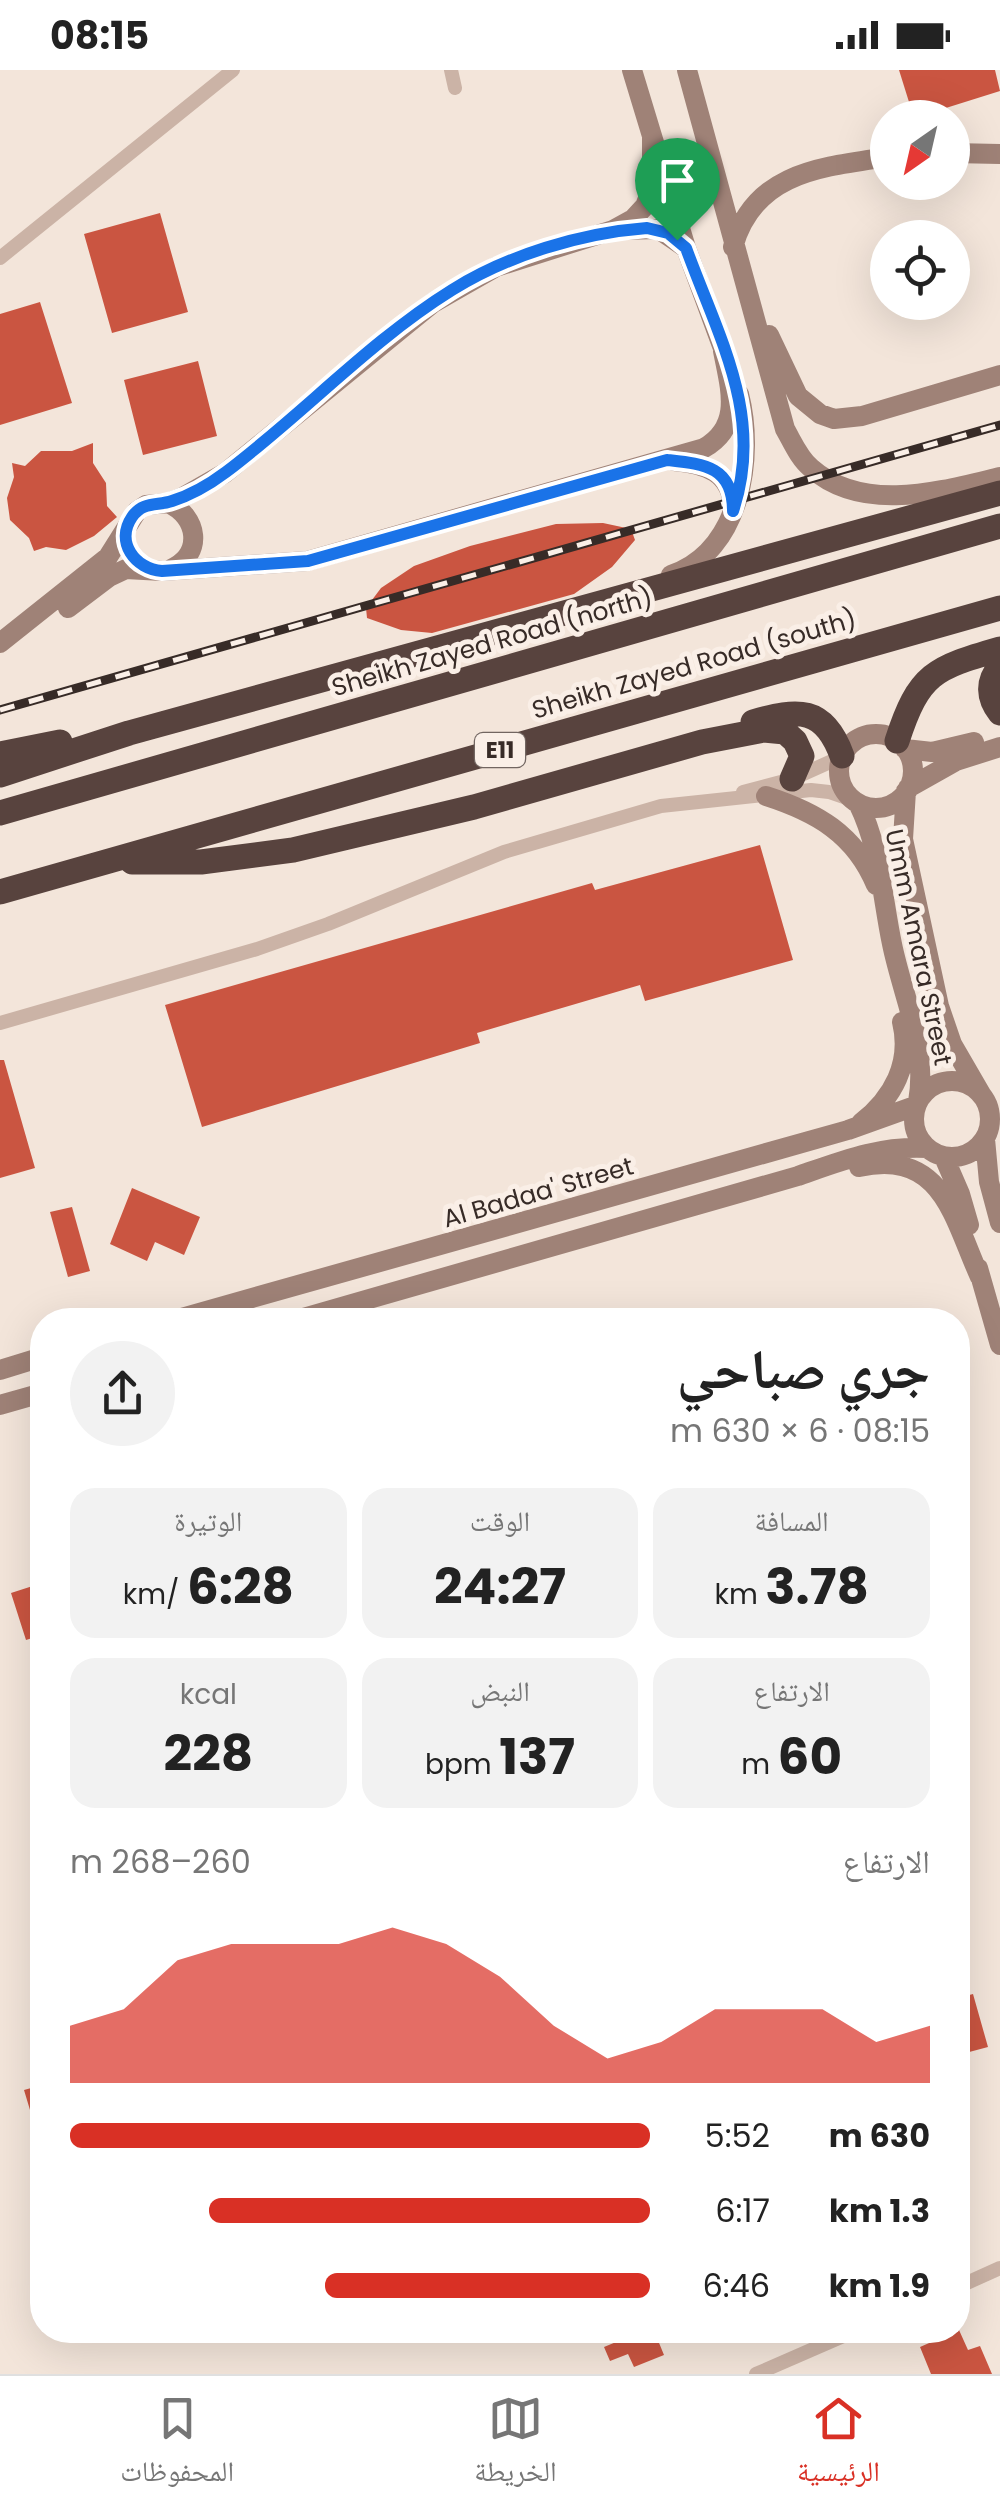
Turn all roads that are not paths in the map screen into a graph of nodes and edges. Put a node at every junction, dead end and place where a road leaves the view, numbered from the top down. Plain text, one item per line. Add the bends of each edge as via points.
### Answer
1 (233, 70) edge
2 (450, 70) edge
3 (632, 70) edge
4 (672, 70) edge
5 (687, 70) edge
6 (455, 88) dead end
7 (695, 104) junction
8 (652, 136) junction
9 (970, 153) edge
10 (1000, 154) edge
11 (870, 161) edge
12 (612, 230) junction
13 (734, 246) junction
14 (686, 248) junction
15 (0, 258) edge
16 (752, 309) junction
17 (723, 351) junction
18 (1000, 375) edge
19 (667, 460) junction
20 (225, 473) junction
21 (1000, 477) edge
22 (1000, 493) edge
23 (168, 503) junction
24 (733, 511) junction
25 (1000, 526) edge
26 (126, 530) junction
27 (193, 532) junction
28 (240, 567) junction
29 (145, 568) junction
30 (170, 570) junction
31 (599, 601) junction
32 (1000, 608) edge
33 (0, 644) edge
34 (1000, 649) edge
35 (0, 660) edge
36 (1000, 667) edge
37 (1000, 714) edge
38 (129, 733) junction
39 (1000, 735) edge
40 (702, 742) junction
41 (901, 745) junction
42 (1000, 747) edge
43 (0, 754) edge
44 (841, 756) junction
45 (0, 775) edge
46 (792, 778) junction
47 (907, 790) junction
48 (766, 796) junction
49 (726, 799) junction
50 (856, 802) junction
51 (0, 814) edge
52 (107, 861) junction
53 (0, 892) edge
54 (884, 906) junction
55 (893, 951) junction
56 (0, 1023) edge
57 (981, 1094) junction
58 (916, 1104) junction
59 (848, 1130) junction
60 (985, 1139) junction
61 (936, 1153) junction
62 (798, 1176) junction
63 (1000, 1223) edge
64 (980, 1277) junction
65 (302, 1286) junction
66 (219, 1308) edge
67 (264, 1308) edge
68 (338, 1308) edge
69 (1000, 1344) edge
70 (30, 1361) edge
71 (0, 1370) edge
72 (30, 1396) edge
73 (0, 1404) edge
74 (1000, 2268) edge
75 (970, 2281) edge
76 (828, 2343) edge
77 (756, 2374) edge

1 - 15 street
2 - 6 street
3 - 8 street
4 - 7 street
5 - 7 street
7 - 13 street
8 - 12 street via 650,197 633,220
8 - 14 street
9 - 10 street
11 - 13 street via 782,181 745,215
12 - 14 street via 658,229
12 - 20 street via 519,258 453,290
13 - 16 street
14 - 17 street
16 - 18 street via 798,396 834,418 862,416
16 - 21 street via 785,430 802,460 826,480 894,495
17 - 19 street via 732,401 728,424 714,442
17 - 24 street via 737,384 745,434
19 - 24 street via 702,464 719,474
19 - 28 street via 308,561
20 - 23 street
20 - 27 street
22 - 31 highway
23 - 26 street via 146,505
23 - 27 street via 186,515
24 - 31 street via 702,560
25 - 51 highway, Sheikh Zayed Road (north)
26 - 29 street via 129,552
26 - 33 street via 100,564
27 - 28 street via 216,556
27 - 30 street via 187,558
28 - 30 street
29 - 30 street
29 - 35 street via 109,577
31 - 38 highway
32 - 52 highway, Sheikh Zayed Road (south) / E11
34 - 41 highway via 932,675 913,696
36 - 37 highway via 990,688
38 - 43 highway
38 - 45 highway
39 - 41 street via 932,752
40 - 44 highway via 734,728 808,714 830,729
40 - 46 highway via 785,732 802,756
40 - 52 highway via 474,808 293,850 201,862
41 - 44 street via 866,735
41 - 47 street via 912,768
42 - 47 street via 956,761
44 - 46 street
44 - 50 street via 840,782
46 - 49 street
47 - 50 street via 879,808
47 - 57 street, Umm Amara Street via 903,839 938,1006
48 - 49 street
48 - 50 street via 820,790
48 - 54 street via 817,816 847,839
49 - 56 street via 661,806 504,852 293,937
50 - 54 street, Umm Amara Street via 876,850
52 - 53 highway, Sheikh Zayed Road (south) / E11
54 - 55 street, Umm Amara Street
55 - 58 street, Umm Amara Street via 921,1057
55 - 59 street via 903,1062 883,1103
57 - 58 street via 952,1081 932,1087
57 - 60 street via 990,1120
58 - 59 street, Al Badaa' Street
58 - 61 street via 916,1131
59 - 65 street, Al Badaa' Street
60 - 61 street via 963,1156
60 - 63 street
61 - 62 street via 880,1150
61 - 64 street via 964,1205
62 - 64 street via 884,1163 918,1172 943,1194
62 - 68 street
64 - 69 street
65 - 66 street, Al Badaa' Street
65 - 67 street
70 - 71 street
72 - 73 street
74 - 75 street
76 - 77 street

